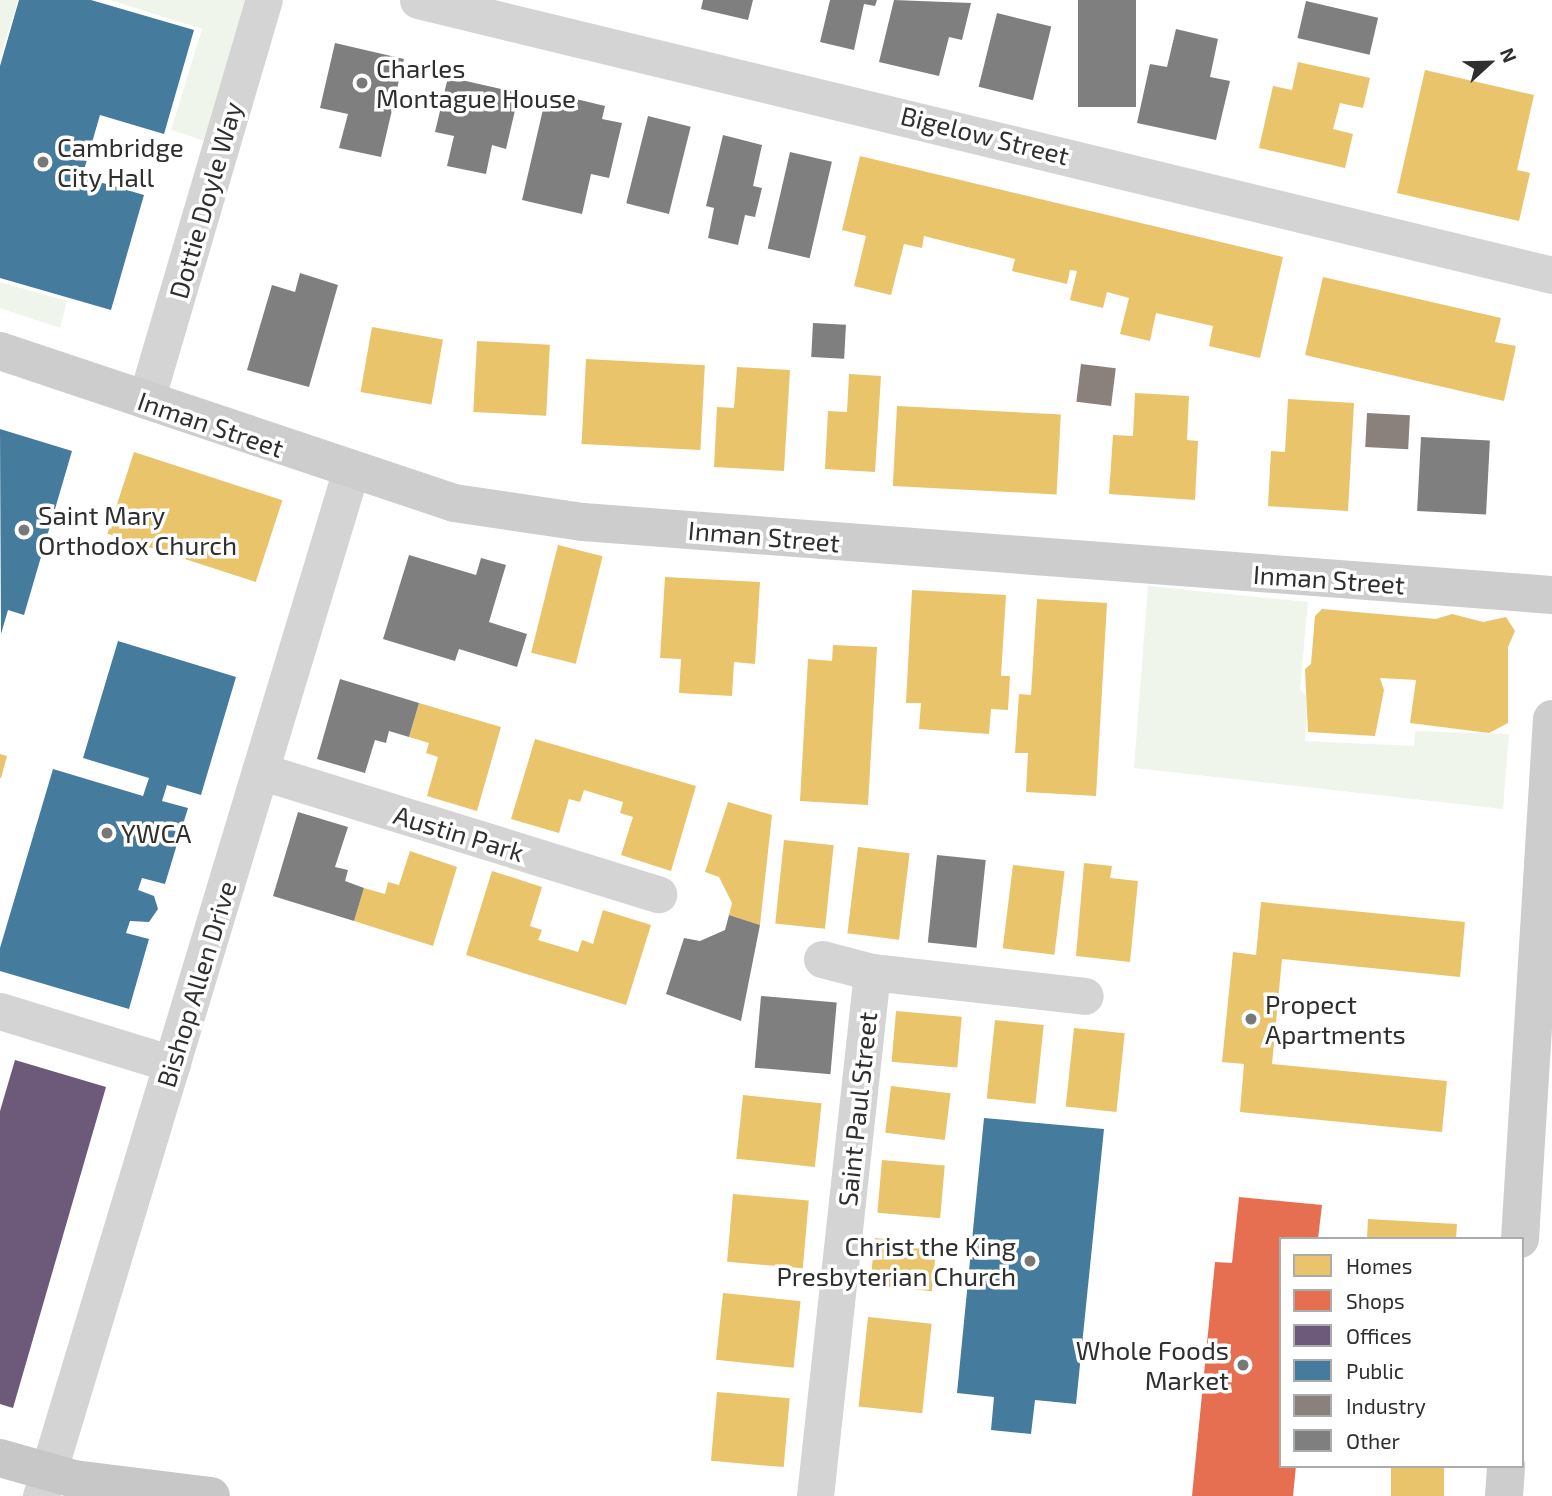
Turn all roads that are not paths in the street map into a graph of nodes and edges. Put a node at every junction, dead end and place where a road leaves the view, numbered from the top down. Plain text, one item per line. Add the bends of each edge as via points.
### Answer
1 (264, 0) edge
2 (418, 0) edge
3 (1552, 275) edge
4 (0, 351) edge
5 (146, 400) junction
6 (350, 473) junction
7 (1552, 595) edge
8 (1552, 719) edge
9 (260, 771) junction
10 (658, 894) dead end
11 (822, 959) dead end
12 (872, 972) junction
13 (1085, 996) dead end
14 (0, 1011) edge
15 (172, 1064) junction
16 (1520, 1237) edge
17 (0, 1458) edge
18 (1506, 1468) edge
19 (45, 1485) edge
20 (211, 1496) edge
21 (815, 1496) edge
22 (1504, 1496) edge

1 - 5 street, Dottie Doyle Way
2 - 3 street, Bigelow Street
4 - 5 main road, Inman Street
5 - 6 main road, Inman Street
6 - 7 main road, Inman Street via 454,503 583,522
6 - 9 street, Bishop Allen Drive
8 - 16 main road
9 - 10 street, Austin Park
9 - 15 street, Bishop Allen Drive
11 - 12 street, Saint Paul Street
12 - 13 street, Saint Paul Street
12 - 21 street, Saint Paul Street
14 - 15 street
15 - 19 street, Bishop Allen Drive
17 - 19 main road
18 - 22 main road
19 - 20 main road

